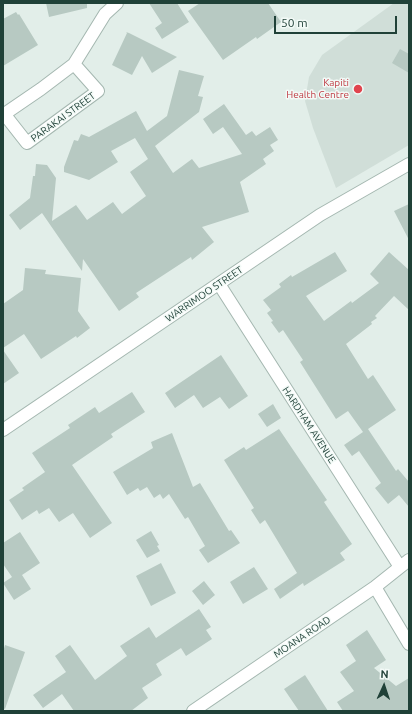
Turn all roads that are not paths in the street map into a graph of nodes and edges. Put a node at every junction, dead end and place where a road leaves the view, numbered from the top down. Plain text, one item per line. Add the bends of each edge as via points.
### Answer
1 (116, 3) edge
2 (74, 64) junction
3 (4, 115) edge
4 (409, 164) edge
5 (219, 284) junction
6 (3, 430) edge
7 (404, 564) edge
8 (375, 587) junction
9 (409, 644) edge
10 (193, 711) edge

1 - 2 street, PARAKAI STREET via 105,14
2 - 3 street, PARAKAI STREET
2 - 3 street, PARAKAI STREET via 98,91 27,143
4 - 5 street, WARRIMOO STREET via 320,215
5 - 6 street, WARRIMOO STREET
5 - 7 street, HARDHAM AVENUE
7 - 8 street, MOANA ROAD
8 - 9 street
8 - 10 street, MOANA ROAD

